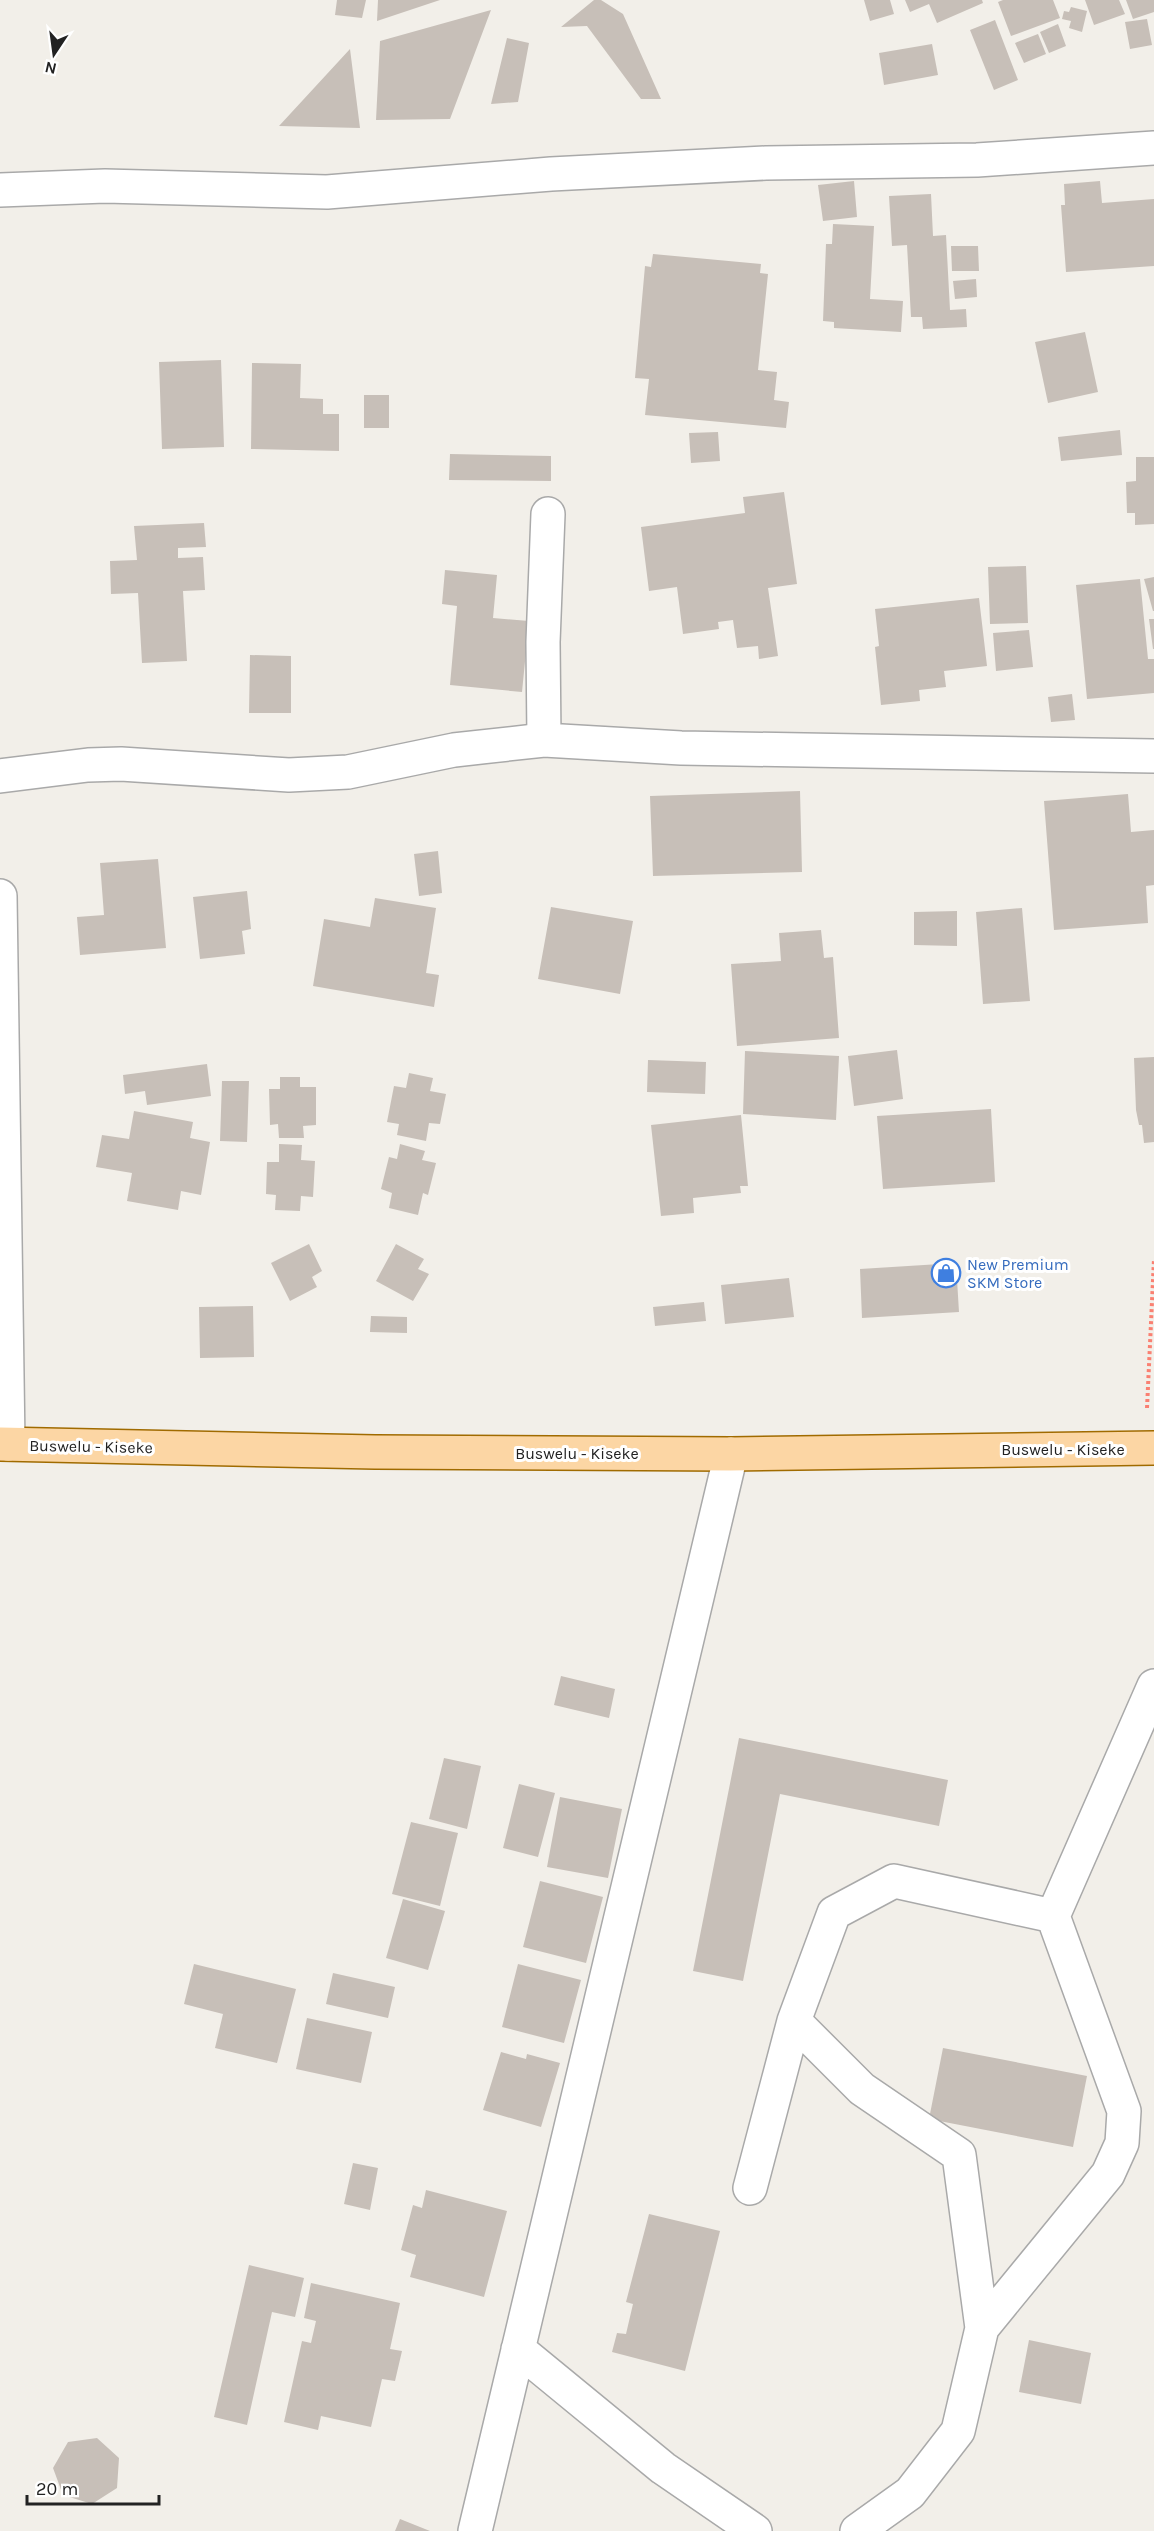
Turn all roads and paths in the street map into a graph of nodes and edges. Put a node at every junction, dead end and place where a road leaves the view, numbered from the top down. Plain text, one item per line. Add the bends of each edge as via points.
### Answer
1 (1154, 148) edge
2 (0, 190) edge
3 (548, 514) dead end
4 (543, 740) junction
5 (1154, 756) edge
6 (0, 776) edge
7 (0, 896) edge
8 (1154, 1259) edge
9 (4, 1444) edge
10 (1149, 1448) edge
11 (731, 1454) junction
12 (1154, 1686) edge
13 (1053, 1916) junction
14 (794, 2020) junction
15 (750, 2188) dead end
16 (982, 2328) junction
17 (518, 2349) junction
18 (475, 2531) edge
19 (755, 2531) edge
20 (857, 2531) edge

1 - 2 street via 976,160 766,163 551,174 327,192 105,186
3 - 4 street
4 - 5 street via 681,748
4 - 6 street via 454,750 348,772 289,775 121,764
7 - 9 street
8 - 10 path
9 - 11 main road, Buswelu - Kiseke via 363,1452
10 - 11 main road, Buswelu - Kiseke
11 - 17 street
12 - 13 street
13 - 14 street via 894,1881 834,1913
13 - 16 street via 1124,2111 1122,2143 1108,2174
14 - 15 street
14 - 16 street via 862,2089 959,2155
16 - 20 street via 958,2431 910,2493
17 - 18 street
17 - 19 street via 663,2468

